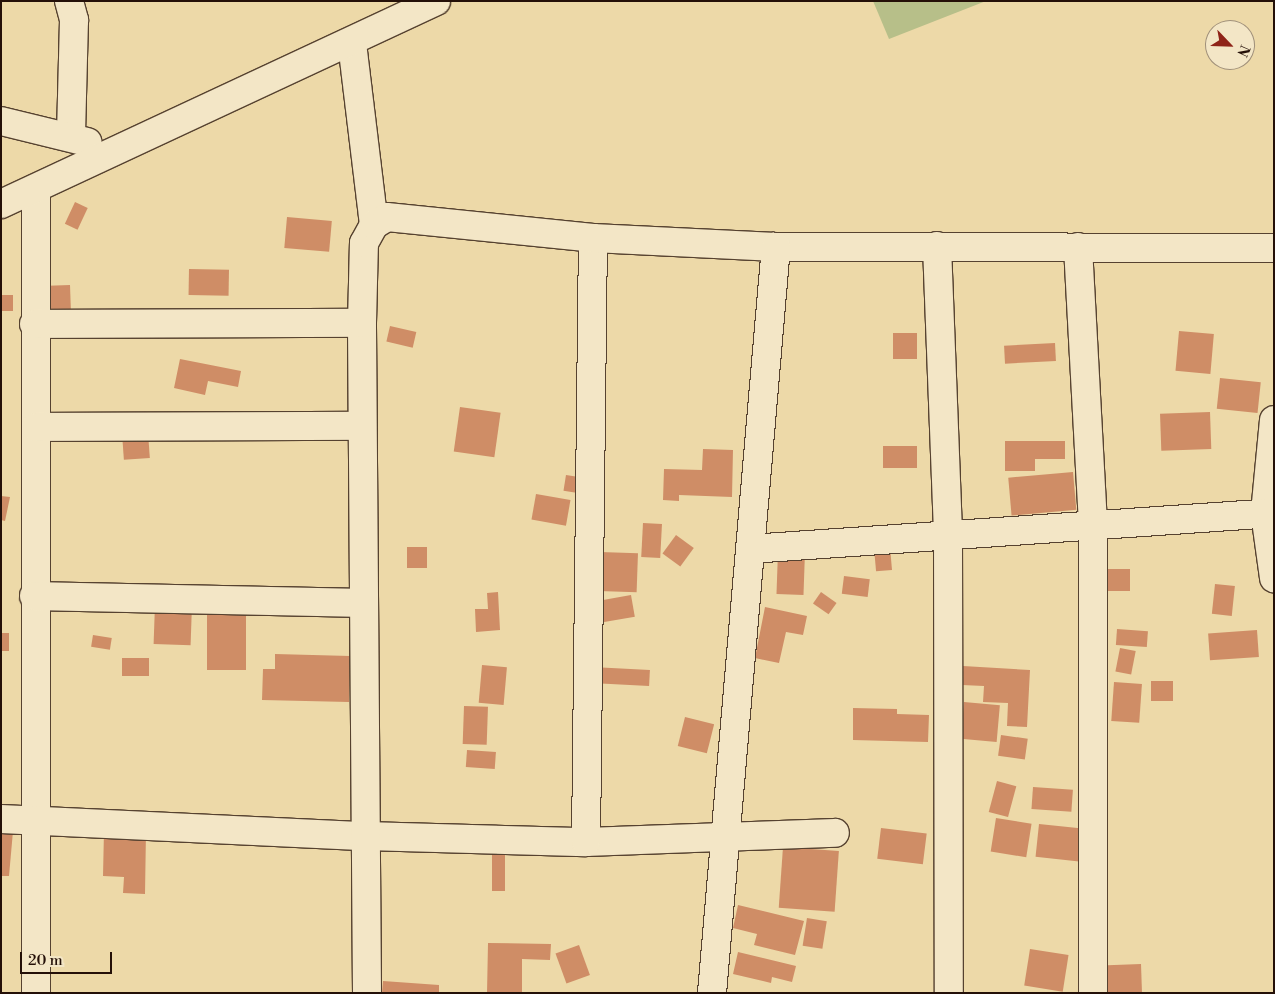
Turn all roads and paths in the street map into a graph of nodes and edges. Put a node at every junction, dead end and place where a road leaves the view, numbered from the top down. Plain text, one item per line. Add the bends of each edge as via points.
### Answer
1 (69, 1) edge
2 (436, 1) edge
3 (352, 43) junction
4 (1, 120) edge
5 (71, 136) junction
6 (112, 154) junction
7 (36, 190) junction
8 (1, 204) edge
9 (374, 226) junction
10 (593, 238) junction
11 (937, 246) junction
12 (776, 247) junction
13 (1078, 247) junction
14 (1274, 248) edge
15 (362, 323) junction
16 (34, 324) junction
17 (1274, 420) edge
18 (36, 426) junction
19 (362, 426) junction
20 (1270, 513) edge
21 (1093, 528) junction
22 (948, 534) junction
23 (750, 549) junction
24 (1274, 578) edge
25 (34, 596) junction
26 (363, 604) junction
27 (1, 819) edge
28 (34, 821) junction
29 (835, 834) dead end
30 (364, 836) junction
31 (726, 837) junction
32 (586, 842) junction
33 (36, 993) edge
34 (367, 993) edge
35 (712, 993) edge
36 (949, 993) edge
37 (1093, 993) edge

1 - 5 street via 74,20
2 - 3 street
3 - 6 street
3 - 9 street
4 - 5 street
5 - 6 street
6 - 7 street
7 - 8 street
7 - 16 street
9 - 10 street via 388,217
9 - 15 street via 364,243
10 - 12 street
10 - 32 street
11 - 12 street
11 - 13 street
11 - 22 street
12 - 23 street
13 - 14 street
13 - 21 street
15 - 16 street
15 - 19 street
16 - 18 street
17 - 20 street
18 - 19 street
18 - 25 street
19 - 26 street
20 - 21 street
20 - 24 street
21 - 22 street
21 - 37 street
22 - 23 street
22 - 36 street
23 - 31 street
25 - 26 street
25 - 28 street
26 - 30 street
27 - 28 street
28 - 30 street
28 - 33 street
29 - 31 street
30 - 32 street
30 - 34 street
31 - 32 street
31 - 35 street

